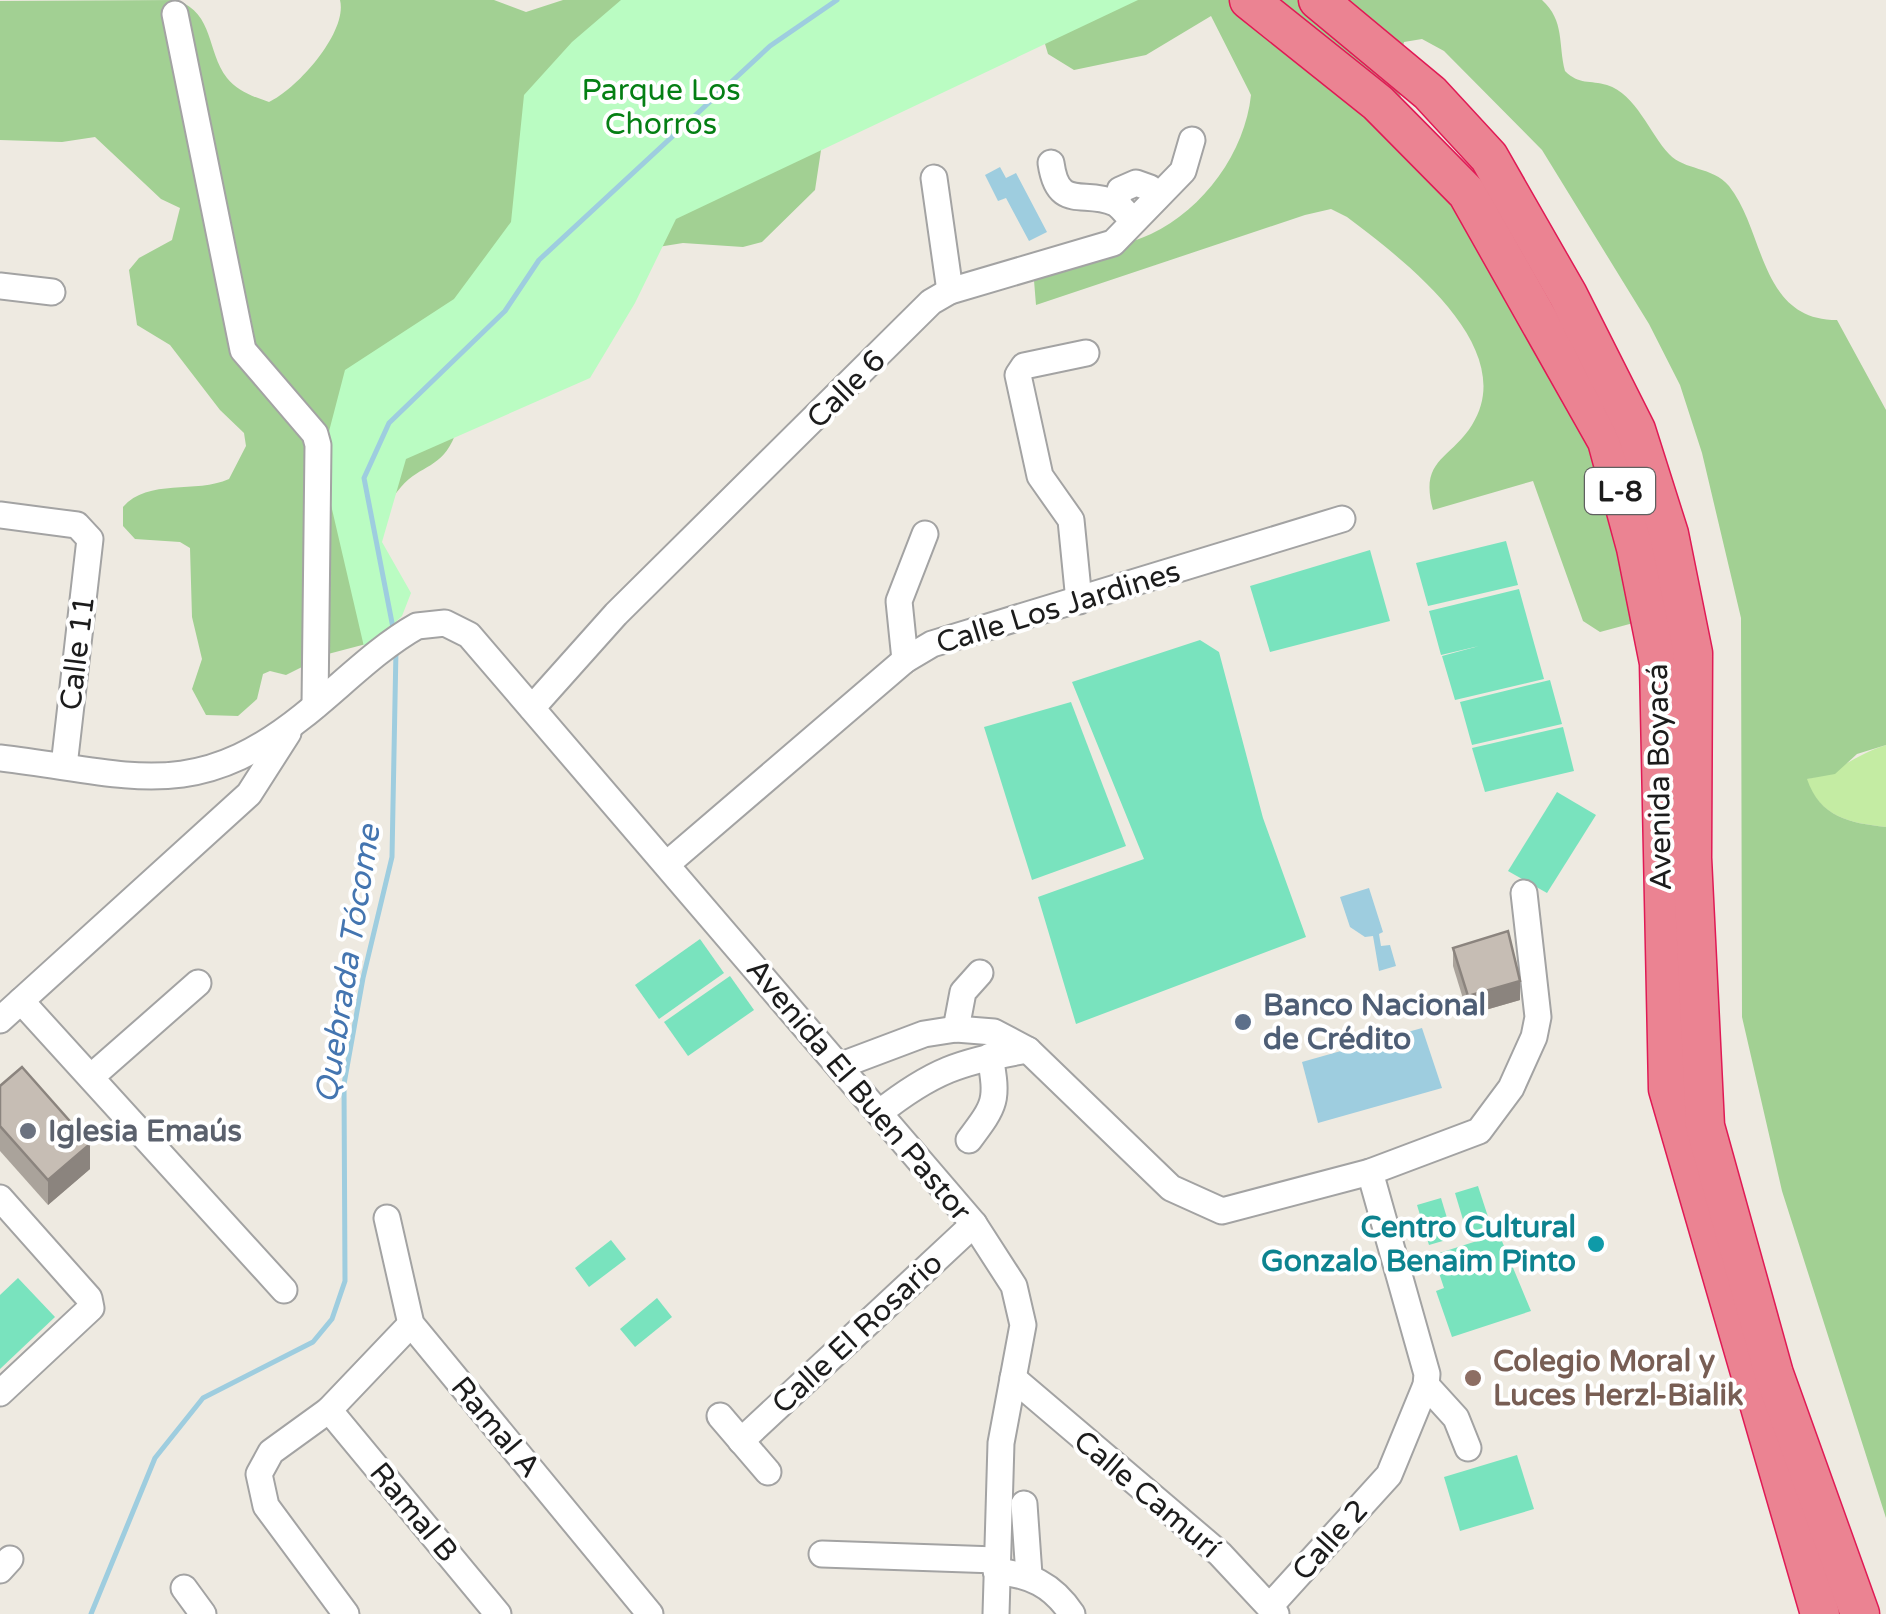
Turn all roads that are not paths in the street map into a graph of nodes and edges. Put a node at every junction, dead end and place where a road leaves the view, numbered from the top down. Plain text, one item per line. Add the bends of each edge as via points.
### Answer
1 (1318, 0) edge
2 (1253, 3) edge
3 (175, 14) dead end
4 (1192, 140) dead end
5 (1051, 163) dead end
6 (934, 178) dead end
7 (1124, 212) junction
8 (0, 286) edge
9 (950, 291) junction
10 (52, 292) dead end
11 (1086, 353) dead end
12 (0, 516) edge
13 (1342, 520) dead end
14 (925, 534) dead end
15 (1079, 601) junction
16 (905, 660) junction
17 (316, 706) junction
18 (532, 708) junction
19 (292, 724) junction
20 (0, 758) edge
21 (64, 766) junction
22 (667, 864) junction
23 (1524, 893) dead end
24 (980, 973) dead end
25 (198, 983) dead end
26 (21, 1001) junction
27 (0, 1020) edge
28 (956, 1029) junction
29 (1028, 1050) junction
30 (990, 1056) junction
31 (839, 1066) junction
32 (91, 1077) junction
33 (879, 1113) junction
34 (969, 1140) dead end
35 (1370, 1172) junction
36 (0, 1198) edge
37 (387, 1218) dead end
38 (974, 1224) junction
39 (284, 1290) dead end
40 (411, 1324) junction
41 (1013, 1378) junction
42 (1426, 1385) junction
43 (0, 1393) edge
44 (329, 1410) junction
45 (720, 1416) dead end
46 (741, 1441) junction
47 (1468, 1448) dead end
48 (768, 1472) dead end
49 (1024, 1504) dead end
50 (822, 1554) dead end
51 (996, 1566) junction
52 (1029, 1575) junction
53 (184, 1588) dead end
54 (1274, 1609) edge
55 (1073, 1613) edge
56 (203, 1614) edge
57 (346, 1614) edge
58 (498, 1614) edge
59 (650, 1614) edge
60 (996, 1614) edge
61 (1820, 1614) edge
62 (1860, 1614) edge

1 - 62 highway, Avenida Boyacá / L-8 via 1430,93 1489,157 1636,430 1669,534 1693,653 1692,858 1705,1126 1774,1374
2 - 61 highway, Avenida Boyacá / L-8 via 1378,103 1466,193 1607,441 1659,662 1668,1090
3 - 17 street via 243,350 318,445
4 - 7 street, Calle 6 via 1183,170 1156,198
5 - 7 street via 1054,183 1070,196
6 - 9 street
7 - 9 street, Calle 6 via 1113,243
8 - 10 street
9 - 18 street, Calle 6 via 630,601
11 - 15 street via 1024,366 1018,375 1040,476 1070,520
12 - 21 street, Calle 11 via 78,525 90,539
13 - 15 street, Calle Los Jardines
14 - 16 street via 900,601
15 - 16 street, Calle Los Jardines via 932,644
16 - 22 street, Calle Los Jardines
17 - 18 street, Avenida El Buen Pastor via 417,626 445,623 482,646
17 - 19 street
18 - 22 street, Avenida El Buen Pastor
19 - 21 street via 240,760 185,777
19 - 26 street via 250,794
20 - 21 street
22 - 31 street, Avenida El Buen Pastor
23 - 35 street via 1538,1016 1510,1088 1480,1131
24 - 28 street via 963,992
25 - 32 street
26 - 27 street
26 - 32 street
28 - 29 street via 994,1032
28 - 31 street via 906,1038
29 - 30 street
29 - 35 street via 1172,1188 1222,1211
30 - 33 street via 922,1079
30 - 34 street via 994,1107
31 - 33 street, Avenida El Buen Pastor
32 - 39 street
33 - 38 street, Avenida El Buen Pastor
35 - 42 street
36 - 43 street via 89,1298 85,1318
37 - 40 street, Ramal A
38 - 41 street, Avenida El Buen Pastor via 1020,1298 1022,1340
38 - 46 street, Calle El Rosario
40 - 44 street
40 - 59 street, Ramal A
41 - 51 street, Avenida El Buen Pastor via 1001,1443
41 - 54 street, Calle Camurí via 1220,1554
42 - 47 street via 1456,1418
42 - 54 street, Calle 2 via 1389,1474
44 - 57 street via 271,1452 259,1474 260,1490
44 - 58 street, Ramal B
45 - 46 street
46 - 48 street
49 - 52 street
50 - 51 street
51 - 52 street
51 - 60 street, Avenida El Buen Pastor
52 - 55 street
53 - 56 street

